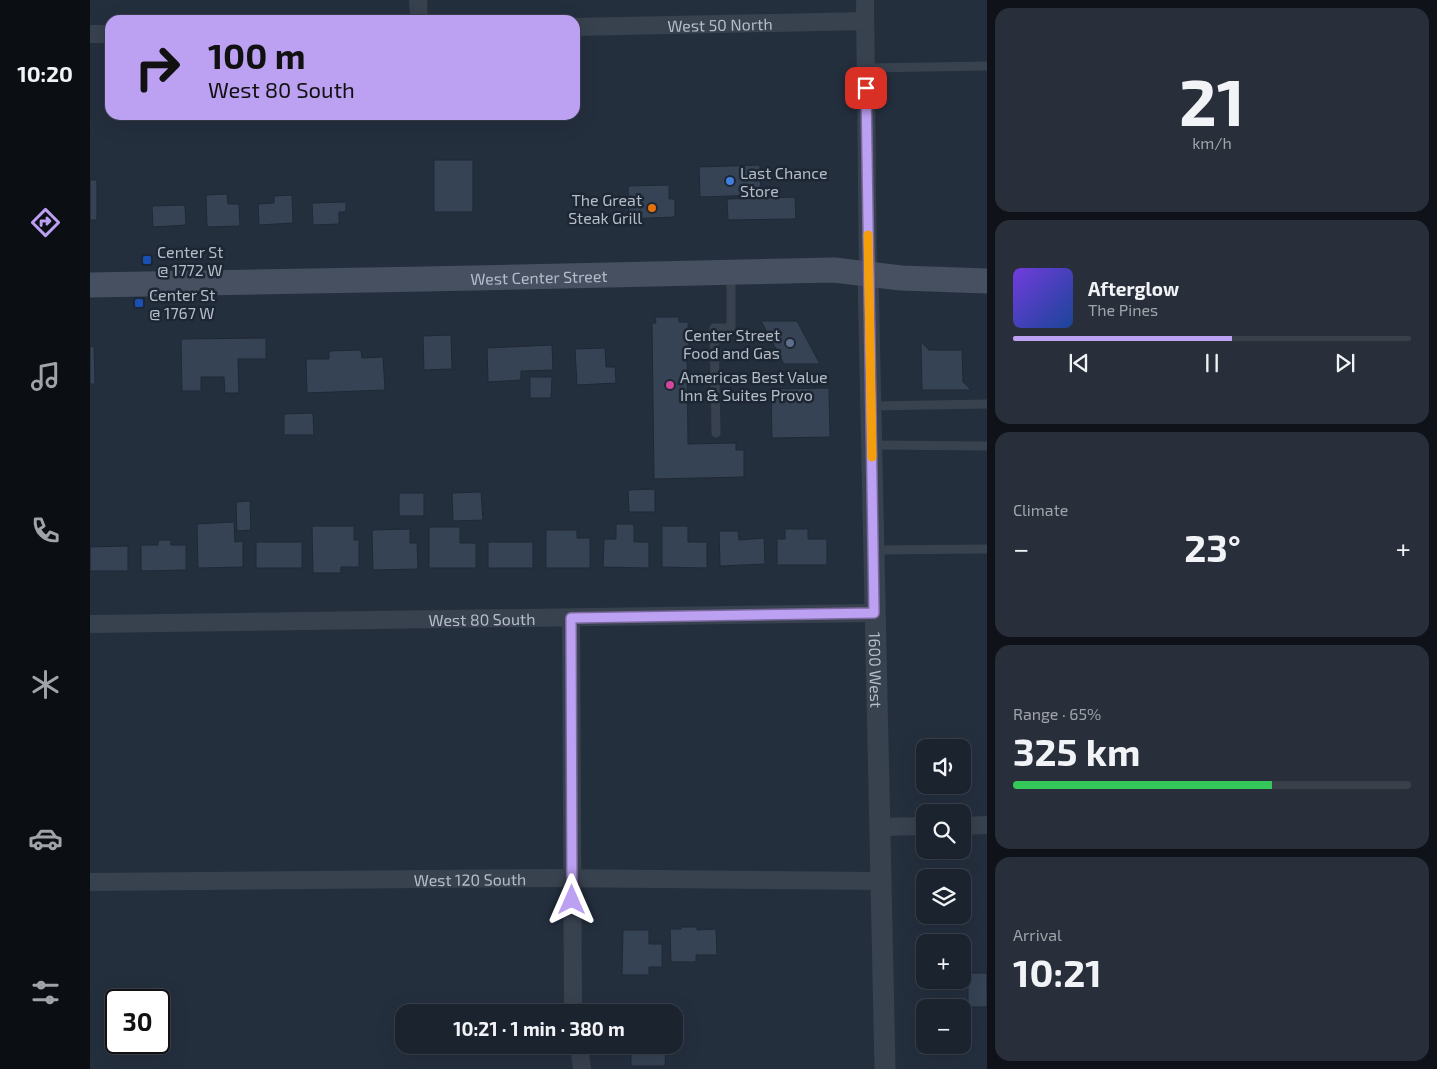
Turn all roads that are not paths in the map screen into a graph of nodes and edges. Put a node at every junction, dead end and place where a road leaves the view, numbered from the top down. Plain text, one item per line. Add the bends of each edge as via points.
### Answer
1 (418, 0) edge
2 (865, 0) edge
3 (419, 15) edge
4 (865, 21) junction
5 (580, 27) edge
6 (90, 34) edge
7 (105, 34) edge
8 (987, 66) edge
9 (866, 68) junction
10 (731, 272) junction
11 (868, 275) junction
12 (987, 281) edge
13 (90, 285) edge
14 (987, 404) edge
15 (871, 406) junction
16 (716, 433) dead end
17 (872, 445) junction
18 (987, 446) edge
19 (987, 549) edge
20 (874, 550) junction
21 (874, 613) junction
22 (571, 618) junction
23 (90, 624) edge
24 (916, 826) edge
25 (971, 826) edge
26 (987, 826) edge
27 (880, 827) junction
28 (572, 878) junction
29 (881, 881) junction
30 (90, 882) edge
31 (573, 1004) edge
32 (580, 1054) edge
33 (582, 1069) edge
34 (885, 1069) edge

1 - 3 street
2 - 4 street, 1600 West
4 - 5 street, West 50 North
4 - 9 street, 1600 West
6 - 7 street
8 - 9 lane
9 - 11 street, 1600 West
10 - 11 main road, West Center Street via 834,270
10 - 13 main road, West Center Street
10 - 16 lane via 731,328 714,328
11 - 12 main road, West Center Street
11 - 15 street, 1600 West
14 - 15 lane
15 - 17 street, 1600 West
17 - 18 lane
17 - 20 street, 1600 West
19 - 20 lane
20 - 21 street, 1600 West
21 - 22 street, West 80 South
21 - 27 street, 1600 West
22 - 23 street, West 80 South
22 - 28 street
24 - 27 street
25 - 26 street
27 - 29 street, 1600 West
28 - 29 street, West 120 South
28 - 30 street, West 120 South
28 - 31 street
29 - 34 street, 1600 West
32 - 33 street

